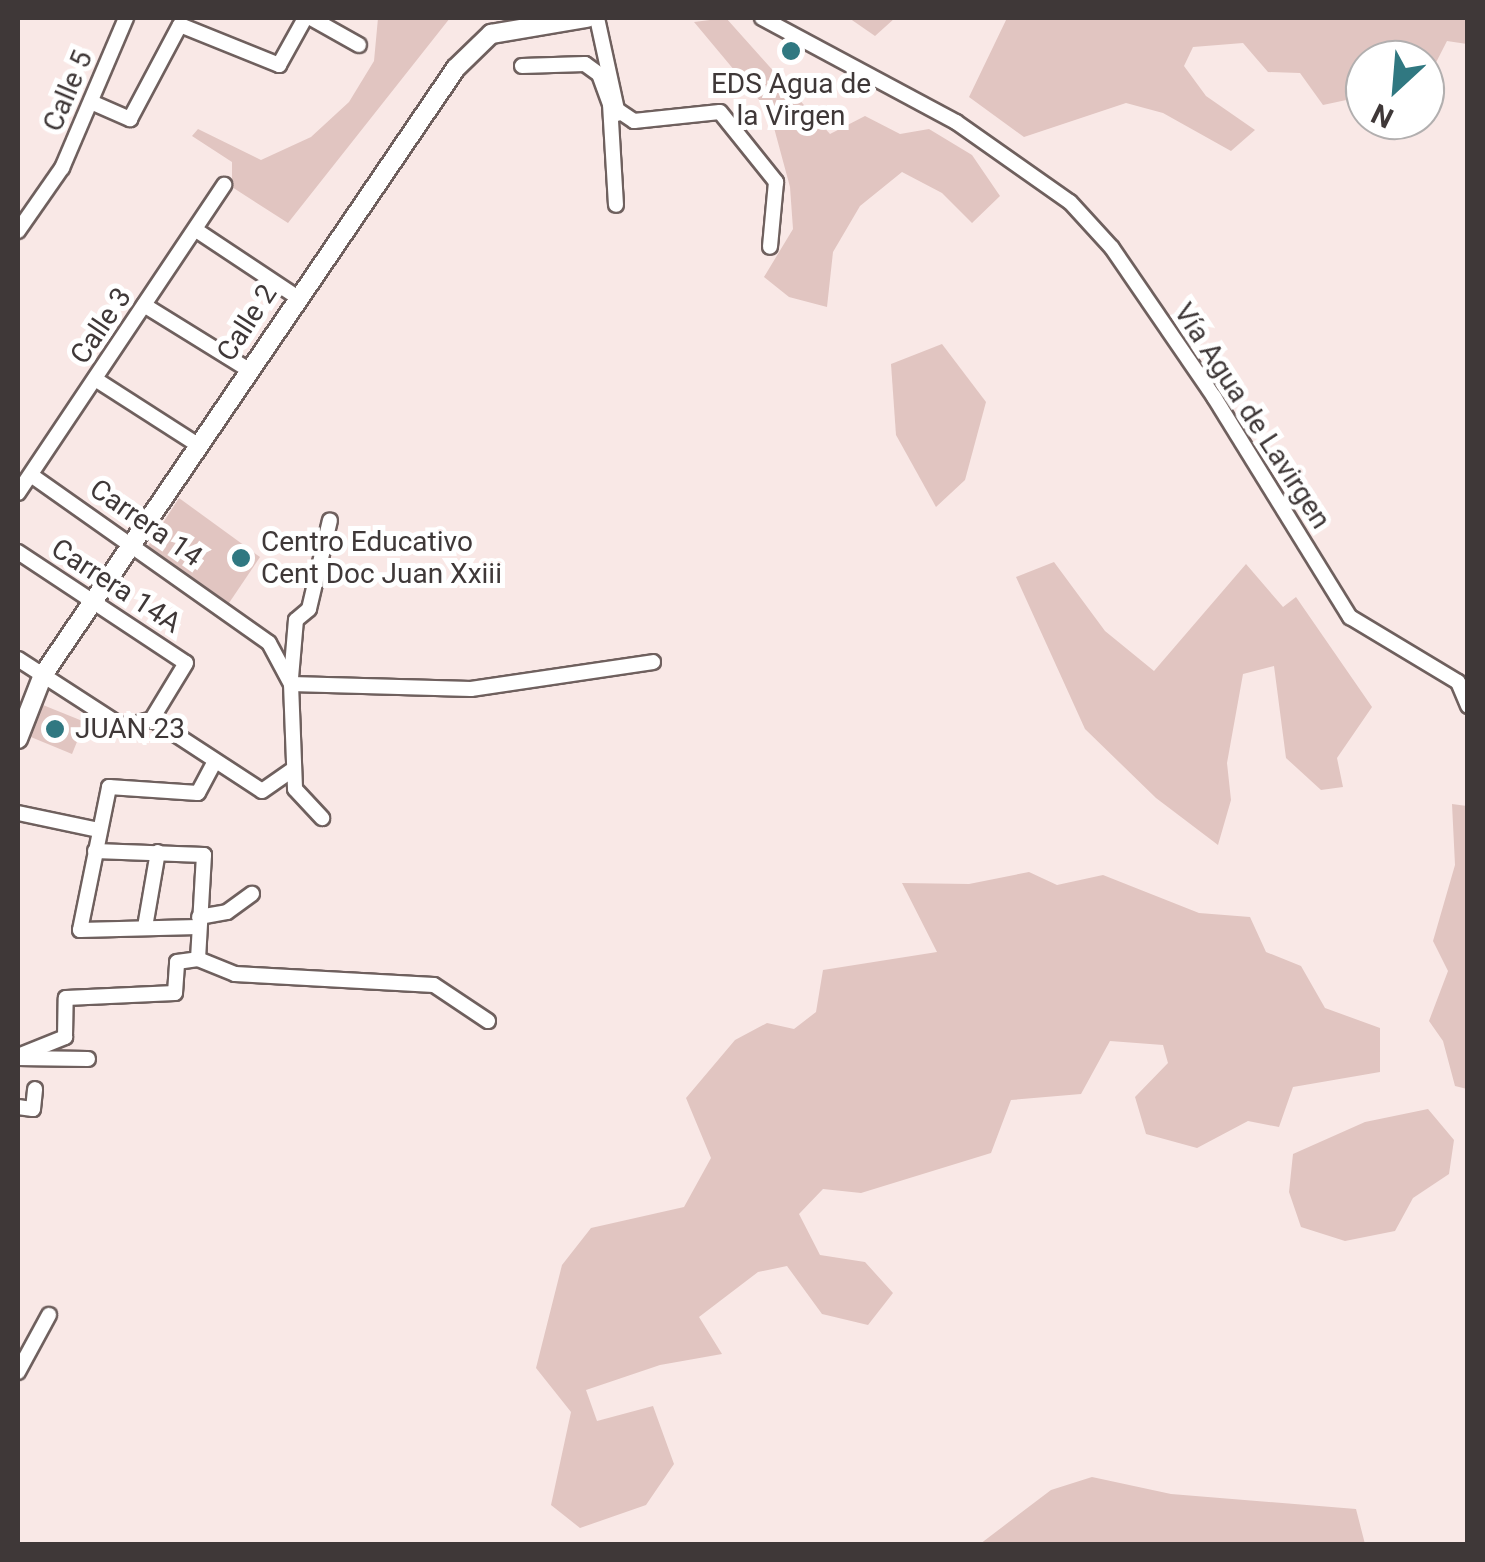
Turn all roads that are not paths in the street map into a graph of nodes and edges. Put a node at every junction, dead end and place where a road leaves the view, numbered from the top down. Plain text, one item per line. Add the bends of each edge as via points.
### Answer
1 (126, 18) edge
2 (308, 18) edge
3 (588, 18) edge
4 (597, 18) edge
5 (762, 18) edge
6 (359, 45) dead end
7 (522, 66) dead end
8 (92, 102) junction
9 (619, 111) junction
10 (612, 127) junction
11 (224, 185) dead end
12 (616, 205) dead end
13 (196, 230) junction
14 (18, 231) edge
15 (770, 247) dead end
16 (296, 297) junction
17 (144, 305) junction
18 (249, 370) junction
19 (95, 379) junction
20 (198, 445) junction
21 (31, 475) junction
22 (18, 493) edge
23 (330, 520) dead end
24 (132, 542) junction
25 (18, 552) edge
26 (92, 601) junction
27 (18, 658) edge
28 (653, 662) dead end
29 (43, 675) junction
30 (291, 684) junction
31 (1468, 706) edge
32 (152, 719) junction
33 (18, 739) edge
34 (214, 763) junction
35 (292, 772) junction
36 (18, 813) edge
37 (322, 818) dead end
38 (99, 830) junction
39 (95, 851) junction
40 (158, 852) junction
41 (252, 894) dead end
42 (198, 922) junction
43 (145, 927) junction
44 (198, 959) junction
45 (488, 1021) dead end
46 (18, 1057) edge
47 (88, 1059) dead end
48 (34, 1089) dead end
49 (18, 1108) edge
50 (49, 1315) dead end
51 (18, 1372) edge

1 - 8 street, Calle 5
2 - 6 street
2 - 8 street via 279,65 180,24 130,119
3 - 16 street, Calle 2 via 491,34 412,126
4 - 9 street
5 - 31 street, Vía Agua de Lavirgen via 1016,160 1070,202 1112,248 1350,617 1458,682
7 - 10 street via 593,68 604,85
8 - 14 street, Calle 5 via 62,168
9 - 10 street
9 - 15 street via 634,121 720,112 776,182
10 - 12 street
11 - 13 street, Calle 3
13 - 16 street
13 - 17 street, Calle 3
16 - 18 street, Calle 2
17 - 18 street
17 - 19 street, Calle 3
18 - 20 street, Calle 2
19 - 20 street
19 - 21 street, Calle 3
20 - 24 street, Calle 2
21 - 22 street, Calle 3
21 - 24 street, Carrera 14
23 - 30 street via 309,609 296,620
24 - 26 street, Calle 2
24 - 30 street, Carrera 14 via 269,643
25 - 26 street, Carrera 14A
26 - 29 street, Calle 2
26 - 32 street, Carrera 14A via 186,663
27 - 29 street
28 - 30 street via 471,689
29 - 32 street via 123,727
29 - 33 street, Calle 2
30 - 35 street, Carrera 14
32 - 34 street
34 - 35 street via 262,790
34 - 38 street via 198,793 109,788
35 - 37 street via 294,788
36 - 38 street
38 - 39 street
39 - 40 street
39 - 43 street via 80,930
40 - 42 street via 204,855
40 - 43 street
41 - 42 street
42 - 43 street
42 - 44 street
44 - 45 street via 235,974 434,985
44 - 46 street via 177,962 176,993 66,998 65,1037
46 - 47 street
48 - 49 street via 33,1109
50 - 51 street

